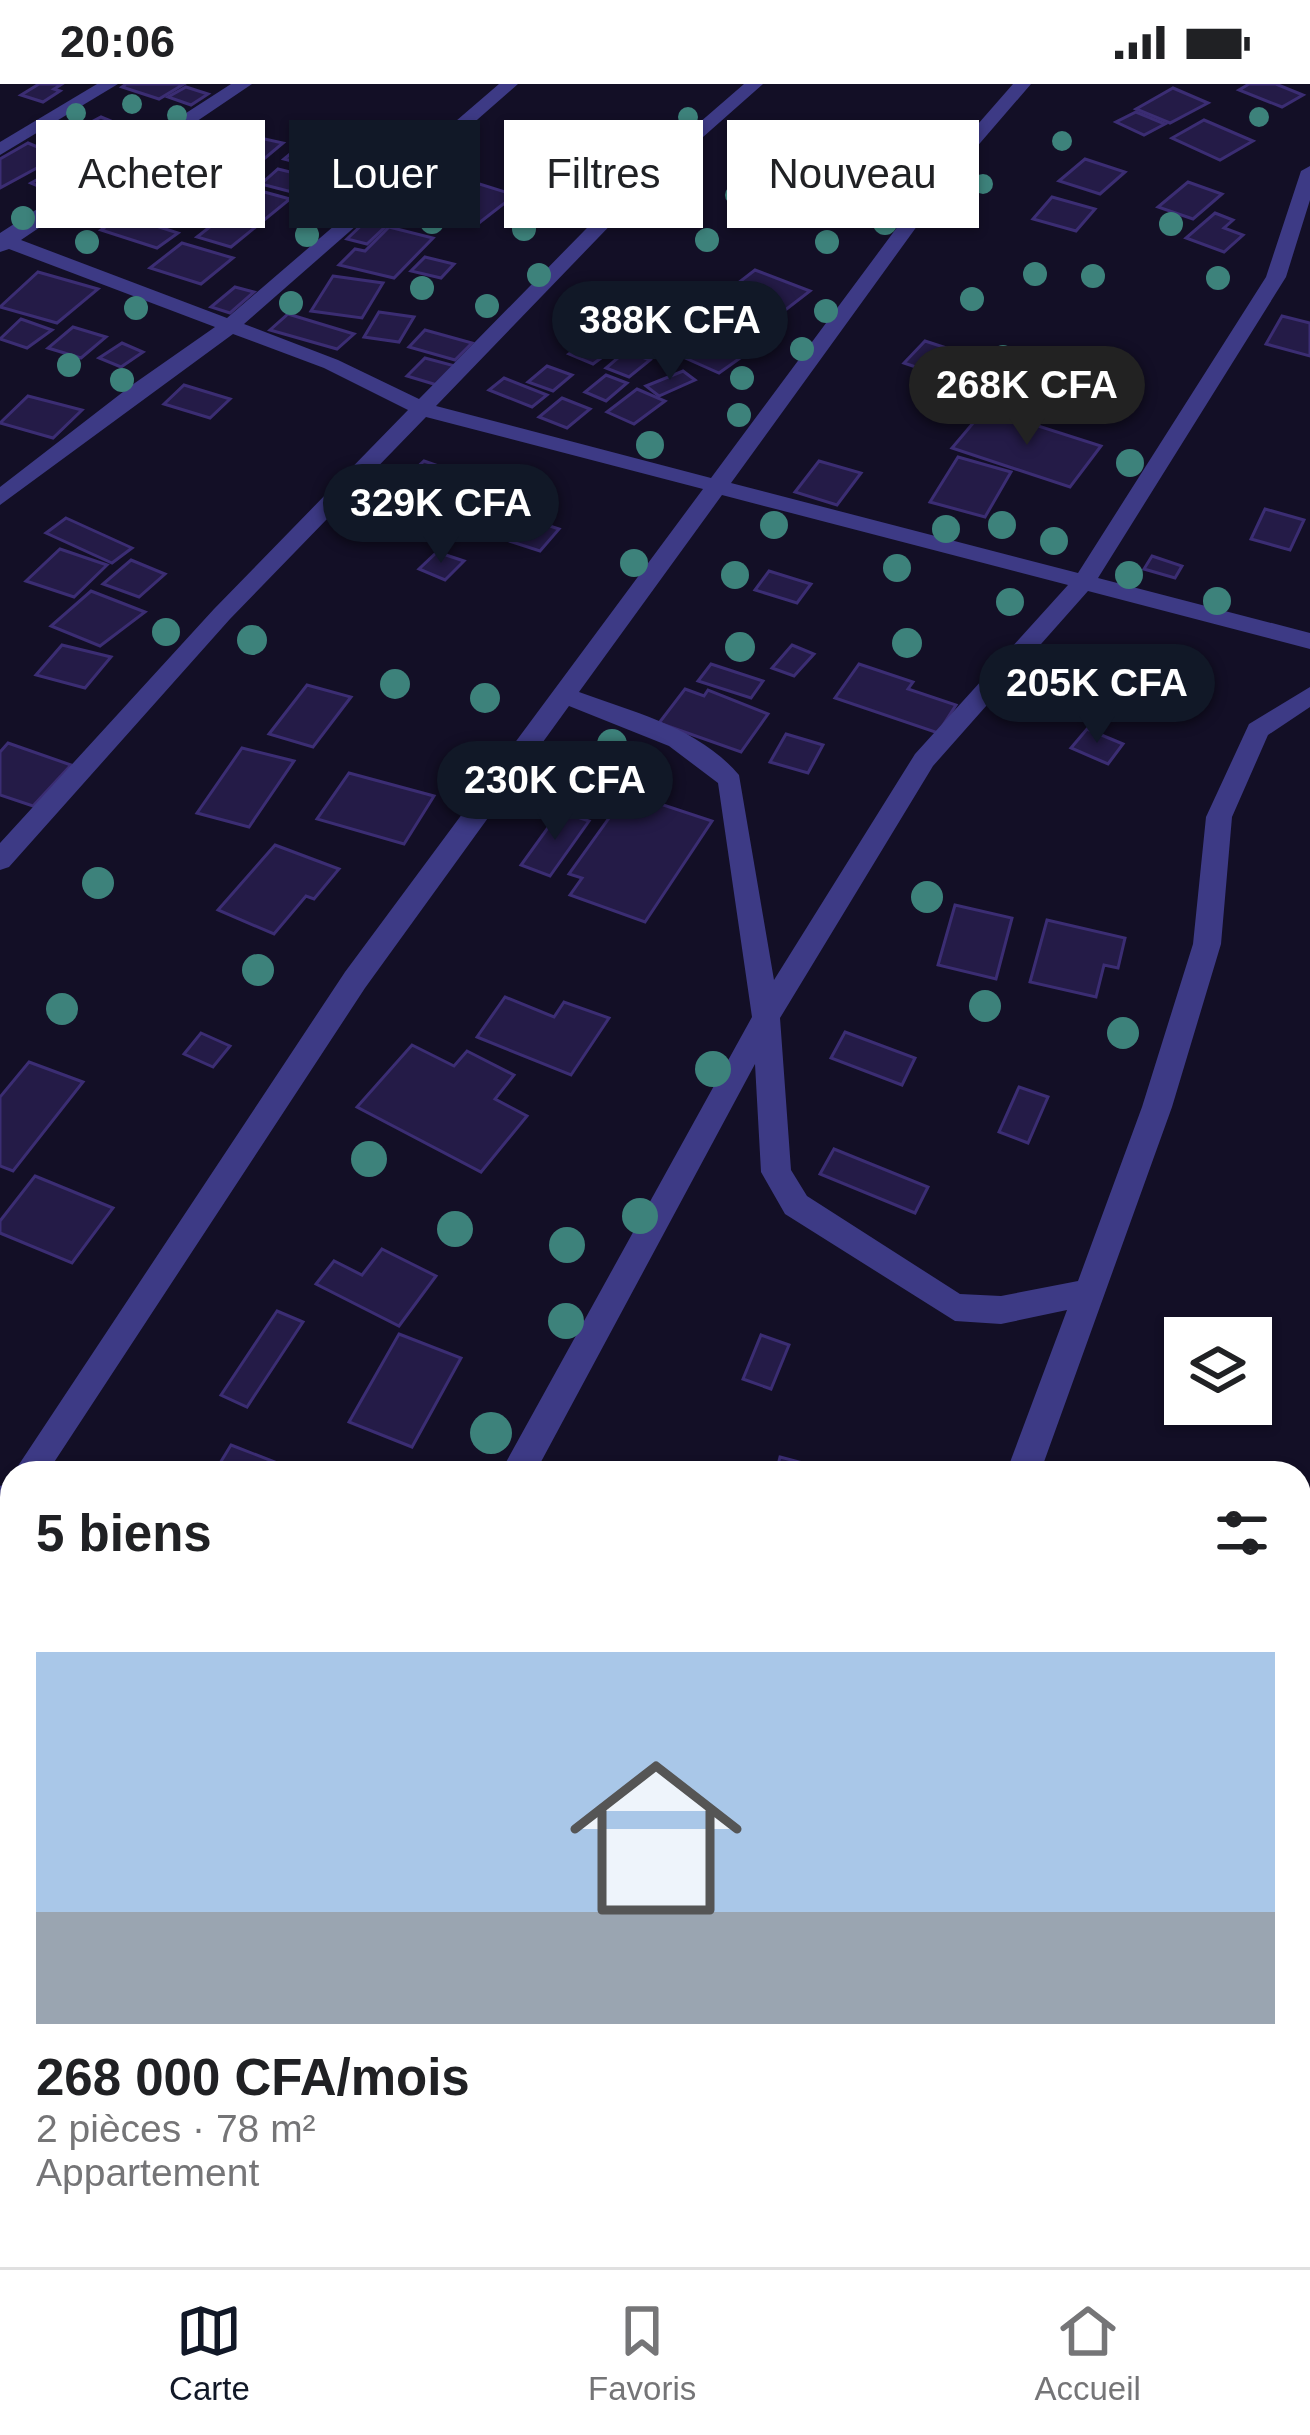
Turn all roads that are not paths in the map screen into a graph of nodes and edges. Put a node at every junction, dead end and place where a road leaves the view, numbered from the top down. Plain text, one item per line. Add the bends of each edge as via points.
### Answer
1 (109, 84) edge
2 (243, 84) edge
3 (509, 84) edge
4 (754, 84) edge
5 (1022, 84) edge
6 (0, 150) edge
7 (1310, 170) edge
8 (2, 242) edge
9 (229, 327) junction
10 (425, 410) junction
11 (716, 489) junction
12 (0, 498) edge
13 (1085, 580) junction
14 (1310, 641) edge
15 (1310, 694) edge
16 (563, 695) junction
17 (0, 860) edge
18 (766, 1017) junction
19 (1091, 1292) junction
20 (36, 1461) edge
21 (525, 1461) edge
22 (1028, 1461) edge

1 - 6 street
2 - 8 street
3 - 9 street
4 - 10 street via 646,179
5 - 11 street via 956,160
7 - 13 street via 1276,277
8 - 9 street
9 - 10 street
9 - 12 street
10 - 11 street
10 - 17 street via 221,614
11 - 13 street
11 - 16 street
13 - 14 street
13 - 18 street via 924,760
15 - 19 street via 1258,730 1219,817 1207,944
16 - 18 street via 694,748 730,781
16 - 20 street via 355,980
18 - 19 street via 776,1172 796,1205 955,1307 1001,1310
18 - 21 street
19 - 22 street

